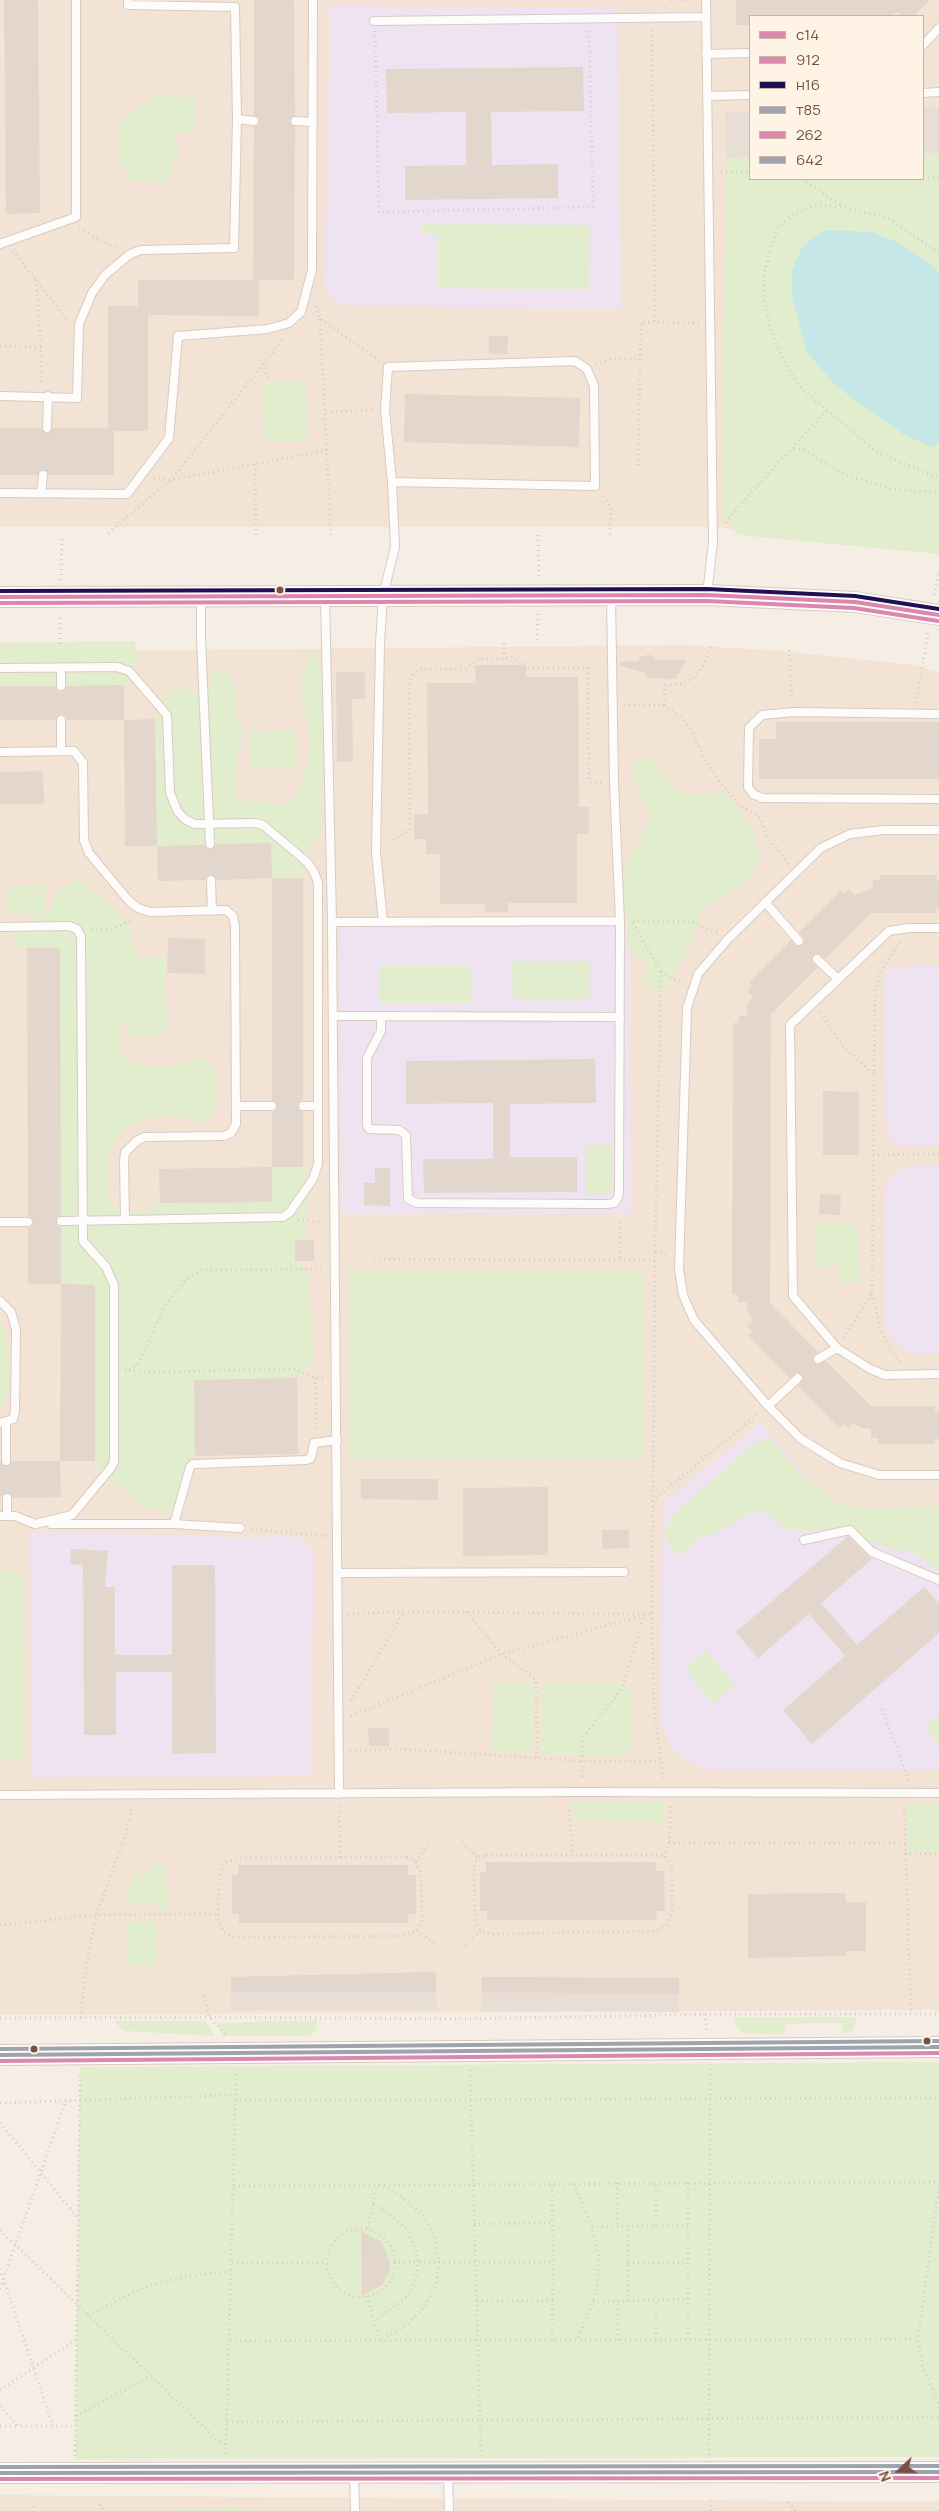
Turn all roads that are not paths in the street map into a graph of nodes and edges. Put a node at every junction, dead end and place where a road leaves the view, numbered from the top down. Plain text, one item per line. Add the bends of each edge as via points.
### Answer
1 (76, 0) edge
2 (128, 0) edge
3 (313, 0) edge
4 (706, 0) edge
5 (706, 17) junction
6 (374, 21) road end
7 (939, 28) edge
8 (924, 44) edge
9 (749, 53) edge
10 (706, 54) junction
11 (924, 92) edge
12 (939, 92) edge
13 (749, 95) edge
14 (707, 96) junction
15 (237, 119) junction
16 (254, 121) dead end
17 (294, 121) dead end
18 (312, 122) junction
19 (3, 243) edge
20 (0, 396) edge
21 (45, 396) junction
22 (46, 428) dead end
23 (44, 475) dead end
24 (392, 482) junction
25 (0, 493) edge
26 (41, 493) junction
27 (611, 595) junction
28 (707, 595) junction
29 (201, 596) junction
30 (325, 596) junction
31 (383, 596) junction
32 (0, 597) edge
33 (939, 615) edge
34 (0, 668) edge
35 (61, 668) junction
36 (61, 686) dead end
37 (939, 714) edge
38 (61, 720) dead end
39 (61, 751) junction
40 (0, 752) edge
41 (939, 799) edge
42 (210, 824) junction
43 (939, 830) edge
44 (210, 844) dead end
45 (211, 880) dead end
46 (765, 902) junction
47 (212, 911) junction
48 (620, 921) junction
49 (332, 922) junction
50 (383, 922) junction
51 (0, 927) edge
52 (939, 928) edge
53 (799, 941) dead end
54 (817, 959) dead end
55 (838, 979) junction
56 (333, 1016) junction
57 (381, 1016) junction
58 (620, 1017) junction
59 (236, 1106) junction
60 (272, 1106) dead end
61 (303, 1106) dead end
62 (318, 1106) junction
63 (125, 1220) junction
64 (61, 1221) dead end
65 (82, 1221) junction
66 (0, 1222) edge
67 (28, 1222) dead end
68 (0, 1301) edge
69 (837, 1348) junction
70 (818, 1359) dead end
71 (939, 1374) edge
72 (798, 1378) dead end
73 (768, 1406) junction
74 (3, 1423) edge
75 (336, 1440) junction
76 (6, 1461) dead end
77 (939, 1475) edge
78 (7, 1498) dead end
79 (4, 1516) edge
80 (39, 1524) junction
81 (174, 1524) junction
82 (240, 1528) road end
83 (804, 1540) dead end
84 (624, 1572) dead end
85 (338, 1573) junction
86 (939, 1580) edge
87 (939, 1793) edge
88 (339, 1794) junction
89 (0, 1795) edge
90 (939, 2046) edge
91 (0, 2054) edge
92 (939, 2472) edge
93 (0, 2473) edge
94 (354, 2473) junction
95 (448, 2473) junction
96 (355, 2511) edge
97 (449, 2511) edge

1 - 19 lane via 76,217
2 - 15 lane via 128,5 236,7
3 - 18 lane
4 - 5 lane
5 - 6 lane
5 - 10 lane
7 - 8 lane
9 - 10 lane
10 - 14 lane
11 - 12 lane
13 - 14 lane
14 - 28 lane via 713,542
15 - 16 lane
15 - 21 lane via 234,248 141,250 130,254 105,275 92,293 79,324 77,398
17 - 18 lane
18 - 26 lane via 312,270 301,312 289,324 268,329 178,336 169,438 126,494
20 - 21 lane
21 - 22 lane
23 - 26 lane
24 - 24 lane via 595,486 594,386 587,368 575,360 388,367 385,410
24 - 31 lane via 396,548
25 - 26 lane
27 - 28 main road
27 - 31 main road
27 - 48 lane
28 - 33 main road via 855,602
29 - 30 main road
29 - 32 main road
29 - 42 lane
30 - 31 main road
30 - 49 lane
31 - 50 lane via 376,852
34 - 35 lane
35 - 36 lane
35 - 42 lane via 117,667 129,672 167,715 170,793 176,808 186,820
37 - 41 lane via 793,712 762,715 749,728 748,787 762,798
38 - 39 lane
39 - 40 lane
39 - 47 lane via 74,751 83,763 84,840 89,853 129,901 150,912
42 - 44 lane
42 - 62 lane via 264,825 314,872 318,883
43 - 46 lane via 850,834 822,848
45 - 47 lane
46 - 53 lane
46 - 73 lane via 698,974 687,1008 680,1255 684,1295 694,1320
47 - 59 lane via 226,910 235,926
48 - 50 lane
48 - 58 lane
49 - 50 lane
49 - 56 lane
51 - 65 lane via 69,926 78,929 81,937
52 - 55 lane via 889,931
54 - 55 lane
55 - 69 lane via 790,1025 793,1296
56 - 57 lane
56 - 75 lane
57 - 58 lane
57 - 58 lane via 381,1031 367,1058 367,1125 371,1130 400,1130 406,1135 408,1199 417,1203 557,1204 607,1204 618,1198
59 - 60 lane
59 - 63 lane via 236,1124 231,1133 224,1136 145,1137 130,1146 124,1161
61 - 62 lane
62 - 63 lane via 316,1172 290,1212 283,1217
63 - 65 lane
64 - 65 lane
65 - 80 lane via 83,1241 106,1267 114,1285 114,1462 72,1515
66 - 67 lane
68 - 74 lane via 11,1312 16,1329 16,1412 13,1419
69 - 70 lane
69 - 71 lane via 885,1375
72 - 73 lane
73 - 77 lane via 801,1439 840,1463 879,1475
74 - 76 lane
75 - 81 lane via 311,1446 311,1458 306,1460 194,1464
75 - 85 lane
78 - 79 lane
79 - 80 lane
80 - 81 lane
81 - 82 lane
83 - 86 lane via 850,1530 872,1552
84 - 85 lane
85 - 88 lane
87 - 88 lane
88 - 89 lane
90 - 91 main road
92 - 95 main road
93 - 94 main road
94 - 95 main road
94 - 96 lane
95 - 97 lane

